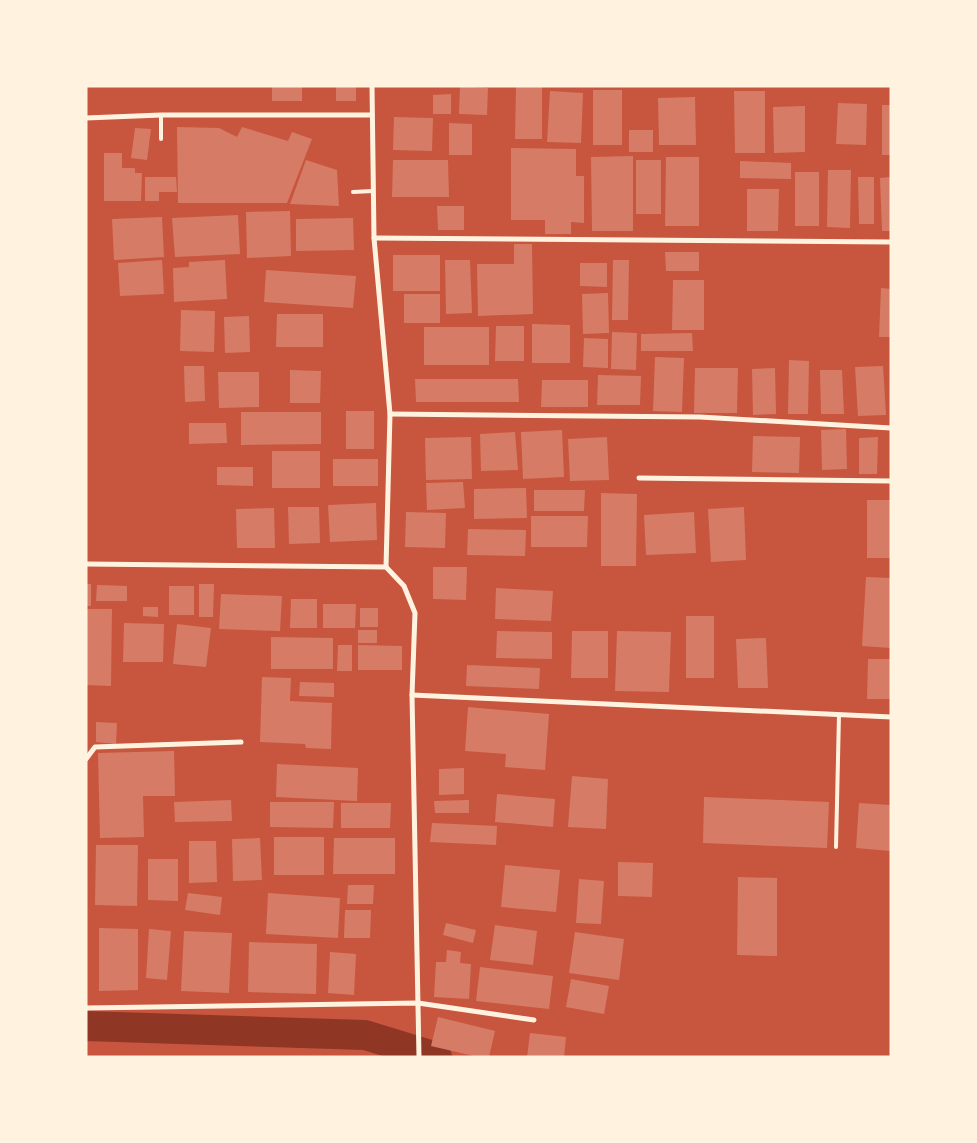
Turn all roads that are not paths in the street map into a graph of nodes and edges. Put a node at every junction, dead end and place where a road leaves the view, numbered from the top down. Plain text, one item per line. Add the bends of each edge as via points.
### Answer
1 (372, 86) edge
2 (161, 115) junction
3 (372, 115) junction
4 (86, 118) edge
5 (161, 139) dead end
6 (373, 191) junction
7 (354, 192) dead end
8 (374, 238) junction
9 (891, 242) edge
10 (390, 414) junction
11 (891, 428) edge
12 (639, 478) dead end
13 (891, 481) edge
14 (86, 564) edge
15 (386, 567) junction
16 (412, 695) junction
17 (839, 715) junction
18 (891, 717) edge
19 (241, 742) dead end
20 (86, 759) edge
21 (836, 847) dead end
22 (418, 1003) junction
23 (86, 1008) edge
24 (534, 1020) dead end
25 (418, 1057) edge

1 - 3 street
2 - 3 street
2 - 4 street
2 - 5 lane
3 - 6 street
6 - 7 lane
6 - 8 street
8 - 9 street
8 - 10 street
10 - 11 street via 700,417
10 - 15 street
12 - 13 street
14 - 15 street
15 - 16 street via 404,586 415,614
16 - 17 street
16 - 22 street
17 - 18 street
17 - 21 lane
19 - 20 street via 95,747
22 - 23 street
22 - 24 street
22 - 25 street

